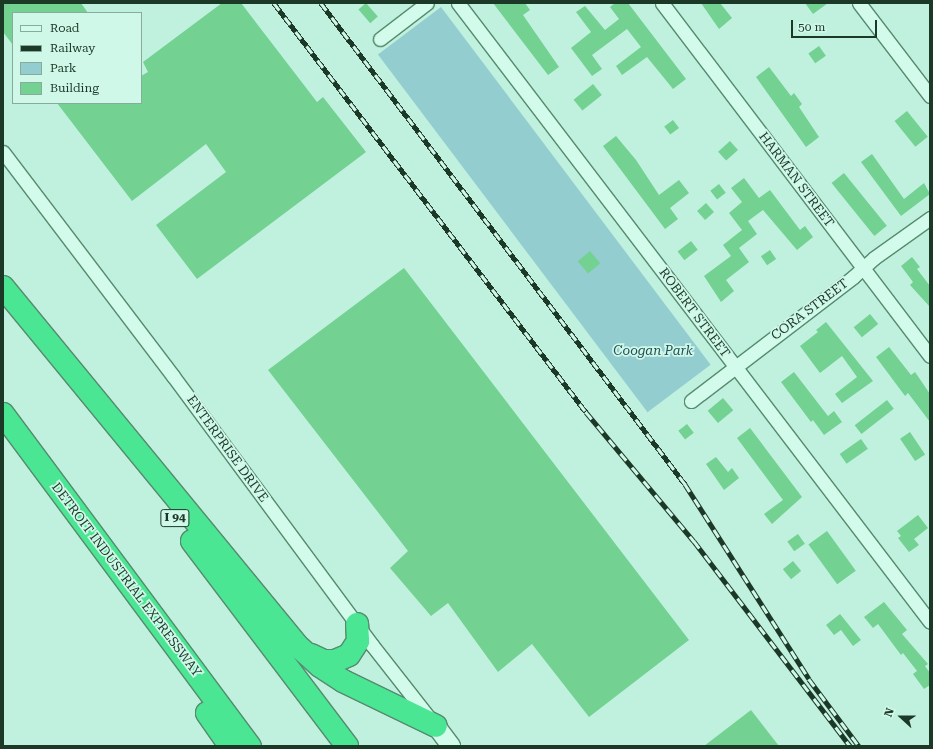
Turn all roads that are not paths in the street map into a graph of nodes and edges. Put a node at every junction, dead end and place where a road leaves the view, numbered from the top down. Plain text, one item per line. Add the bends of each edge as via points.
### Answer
1 (426, 3) edge
2 (458, 3) edge
3 (662, 3) edge
4 (859, 3) edge
5 (380, 39) dead end
6 (930, 96) edge
7 (3, 152) edge
8 (930, 218) edge
9 (863, 268) junction
10 (3, 289) edge
11 (930, 356) edge
12 (735, 367) junction
13 (690, 401) dead end
14 (3, 414) edge
15 (138, 597) junction
16 (930, 622) edge
17 (357, 624) junction
18 (300, 648) junction
19 (436, 726) junction
20 (230, 746) edge
21 (250, 746) edge
22 (347, 746) edge
23 (451, 746) edge

1 - 5 street
2 - 12 street, ROBERT STREET
3 - 9 street, HARMAN STREET
4 - 6 street
7 - 17 street, ENTERPRISE DRIVE
8 - 9 street, CORA STREET
9 - 11 street, HARMAN STREET
9 - 12 street, CORA STREET
10 - 18 highway
10 - 22 highway, I 94
12 - 13 street, CORA STREET
12 - 16 street, ROBERT STREET
14 - 15 highway, DETROIT INDUSTRIAL EXPRESSWAY
15 - 20 highway via 202,705
15 - 21 highway, DETROIT INDUSTRIAL EXPRESSWAY
17 - 18 highway via 359,635 356,646 344,659 324,660
17 - 19 street, ENTERPRISE DRIVE
18 - 19 highway via 320,666 343,681
19 - 23 main road, ENTERPRISE DRIVE

